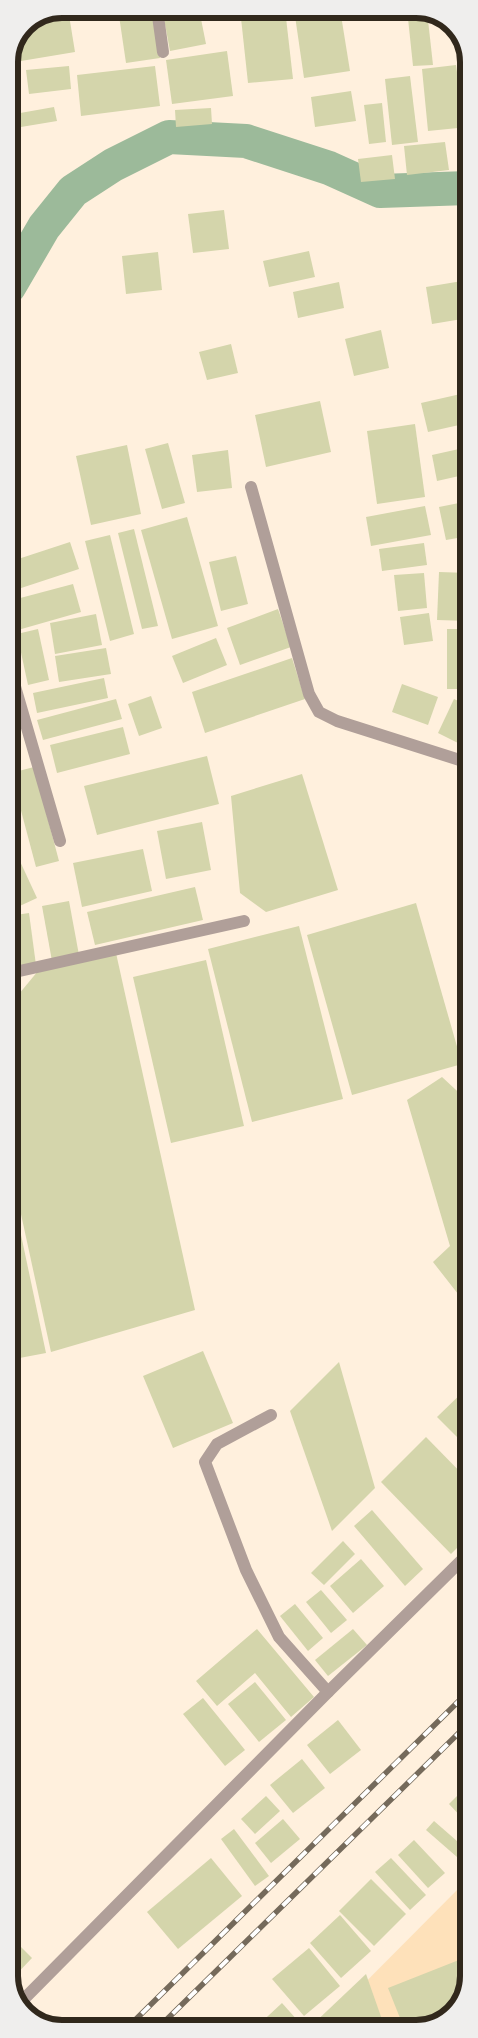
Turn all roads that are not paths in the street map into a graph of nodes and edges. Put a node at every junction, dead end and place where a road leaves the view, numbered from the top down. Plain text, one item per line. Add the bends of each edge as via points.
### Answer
1 (158, 18) edge
2 (163, 52) dead end
3 (251, 487) dead end
4 (18, 697) edge
5 (460, 760) edge
6 (60, 841) dead end
7 (244, 920) dead end
8 (18, 971) edge
9 (271, 1415) dead end
10 (460, 1562) edge
11 (328, 1692) junction
12 (24, 2000) edge

1 - 2 street
3 - 5 street via 309,694 319,712 337,721
4 - 6 street
7 - 8 street
9 - 11 street via 216,1444 206,1462 246,1570 279,1637
10 - 11 street
11 - 12 street

